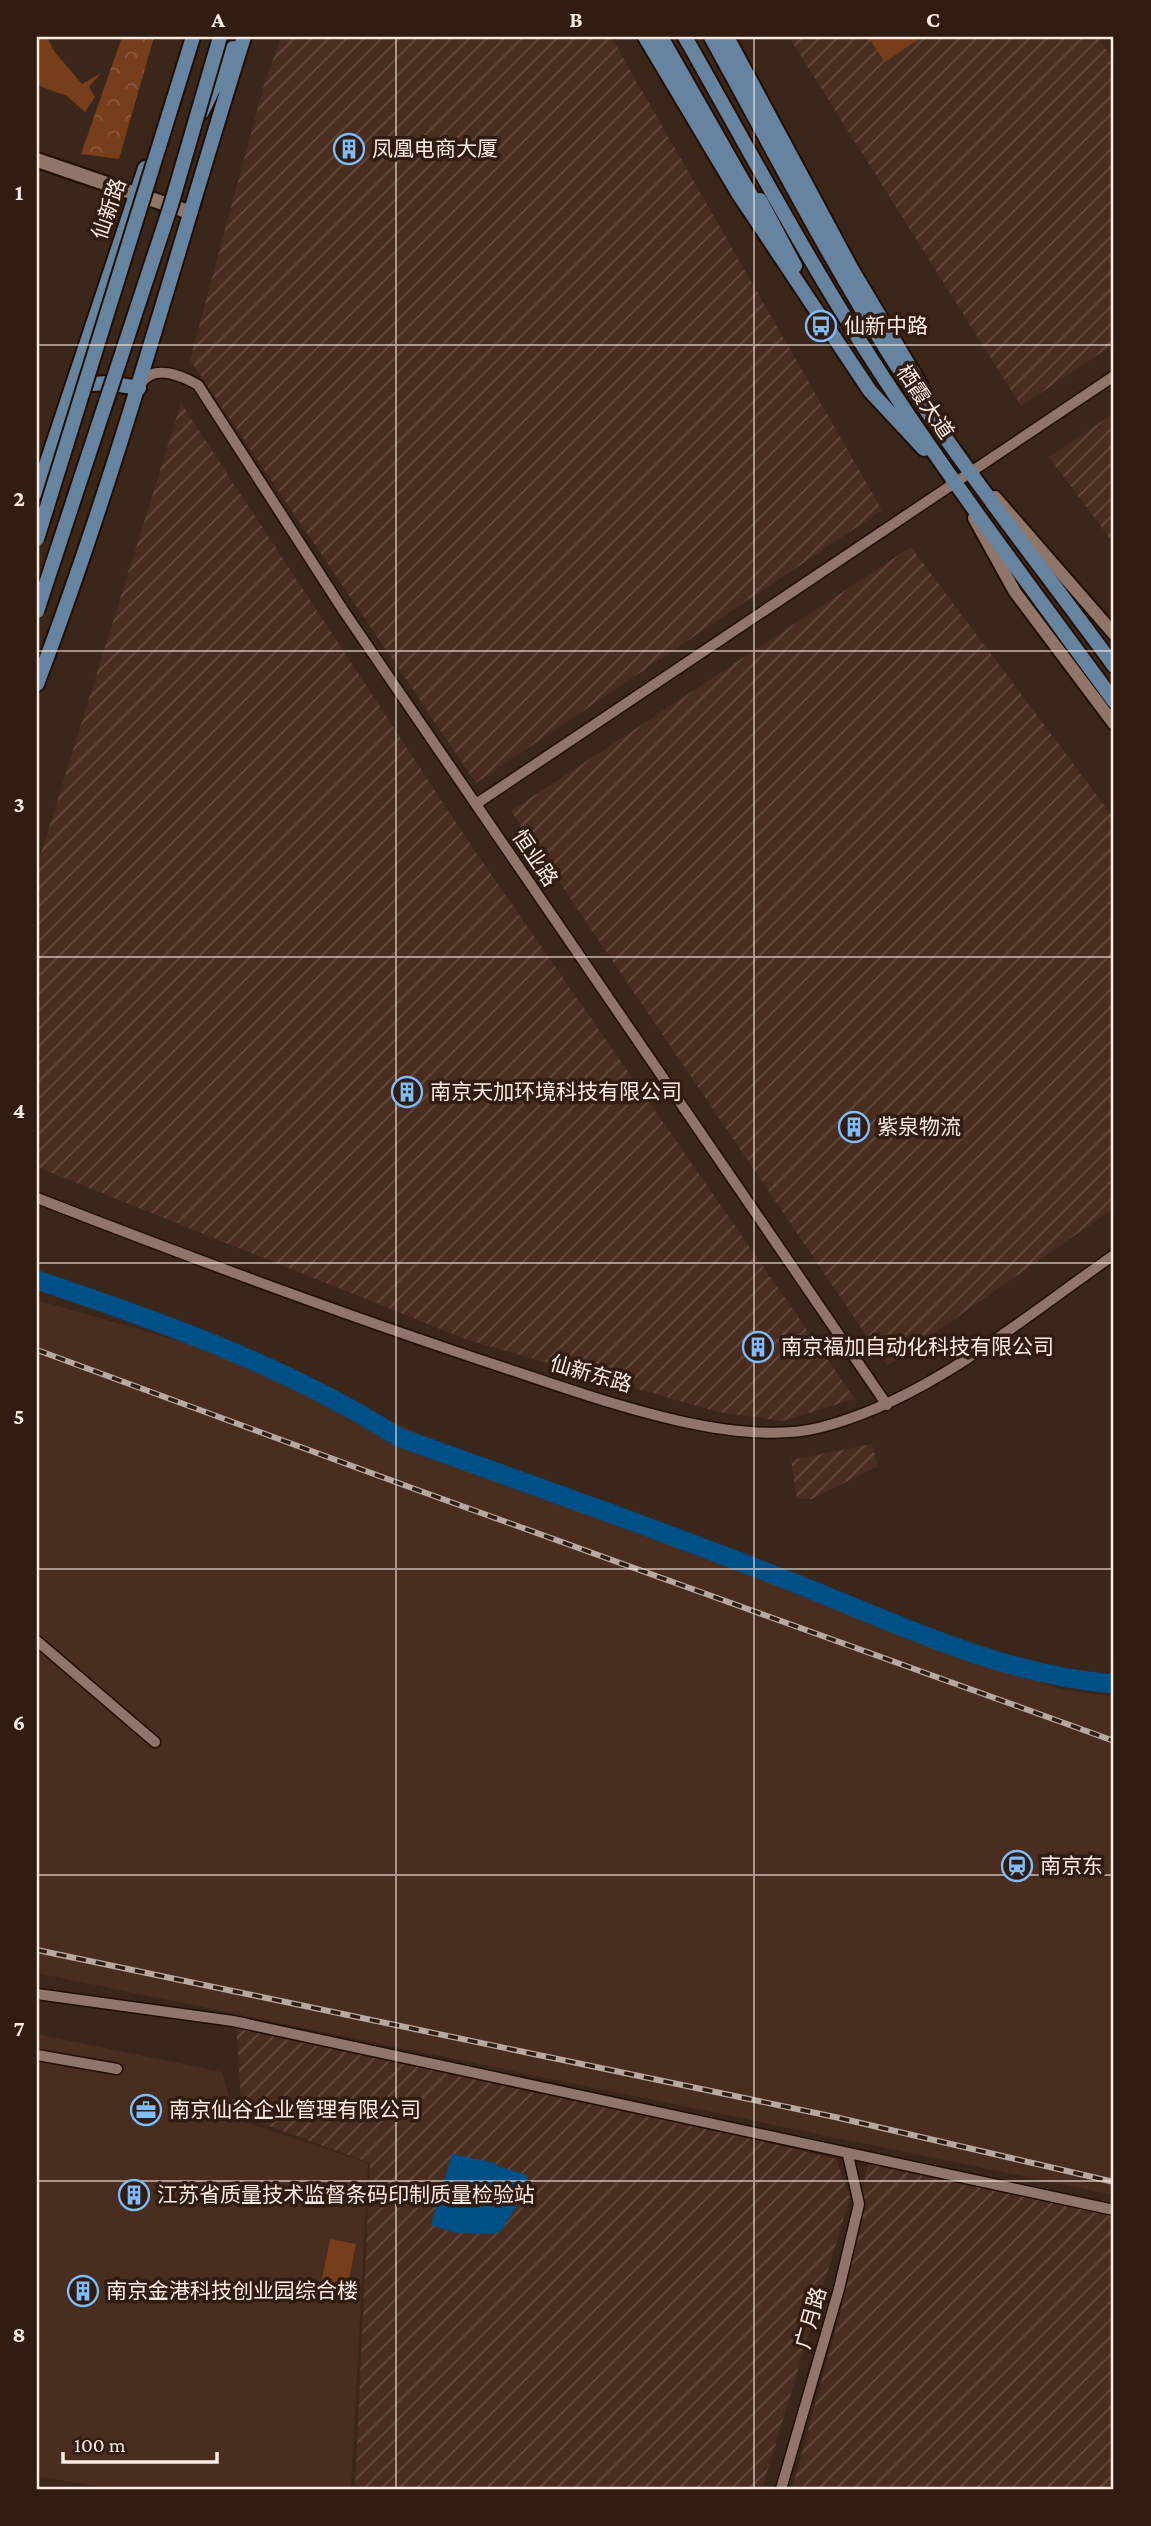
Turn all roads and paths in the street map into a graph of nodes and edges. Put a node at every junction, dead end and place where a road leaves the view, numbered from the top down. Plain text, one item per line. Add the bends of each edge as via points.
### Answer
1 (187, 37) edge
2 (193, 37) edge
3 (220, 37) edge
4 (238, 37) edge
5 (244, 37) edge
6 (645, 37) edge
7 (661, 37) edge
8 (669, 37) edge
9 (685, 37) edge
10 (711, 37) edge
11 (727, 37) edge
12 (192, 132) junction
13 (37, 160) edge
14 (137, 194) junction
15 (189, 212) junction
16 (820, 316) junction
17 (1114, 376) edge
18 (139, 388) junction
19 (68, 393) junction
20 (972, 473) junction
21 (956, 484) junction
22 (37, 492) edge
23 (37, 539) edge
24 (37, 611) edge
25 (1114, 634) edge
26 (1114, 666) edge
27 (37, 684) edge
28 (1114, 701) edge
29 (1114, 724) edge
30 (476, 804) junction
31 (37, 1198) edge
32 (1114, 1255) edge
33 (887, 1405) junction
34 (37, 1641) edge
35 (155, 1742) dead end
36 (37, 1994) edge
37 (37, 2054) edge
38 (117, 2070) dead end
39 (848, 2155) junction
40 (1114, 2210) edge
41 (781, 2489) edge

1 - 14 main road, 仙新路
2 - 23 main road, 仙新路, bridge
3 - 12 main road, bridge
4 - 12 main road, bridge
5 - 15 main road
6 - 16 main road via 738,193
7 - 16 main road
8 - 16 main road
9 - 21 main road, 栖霞大道 via 823,281
10 - 20 main road, 栖霞大道 via 840,273 889,354
11 - 20 main road via 851,268
12 - 24 main road, bridge
13 - 14 main road
14 - 15 main road
14 - 19 main road, 仙新路
15 - 18 main road
16 - 21 main road via 870,391
17 - 20 street
18 - 19 main road via 79,383
18 - 27 main road
18 - 30 street, 恒业路 via 145,377 158,372 198,385 343,610
19 - 22 main road, 仙新路
20 - 21 street
20 - 25 street
20 - 26 main road, 栖霞大道
21 - 28 main road, 栖霞大道
21 - 29 street via 1014,592
21 - 30 street
30 - 33 street, 恒业路
31 - 33 street, 仙新东路 via 432,1344 707,1427 774,1434 817,1428
32 - 33 street, 仙新东路 via 941,1374
34 - 35 street
36 - 39 street via 233,2021
37 - 38 street
39 - 40 street
39 - 41 street, 广月路 via 859,2204

